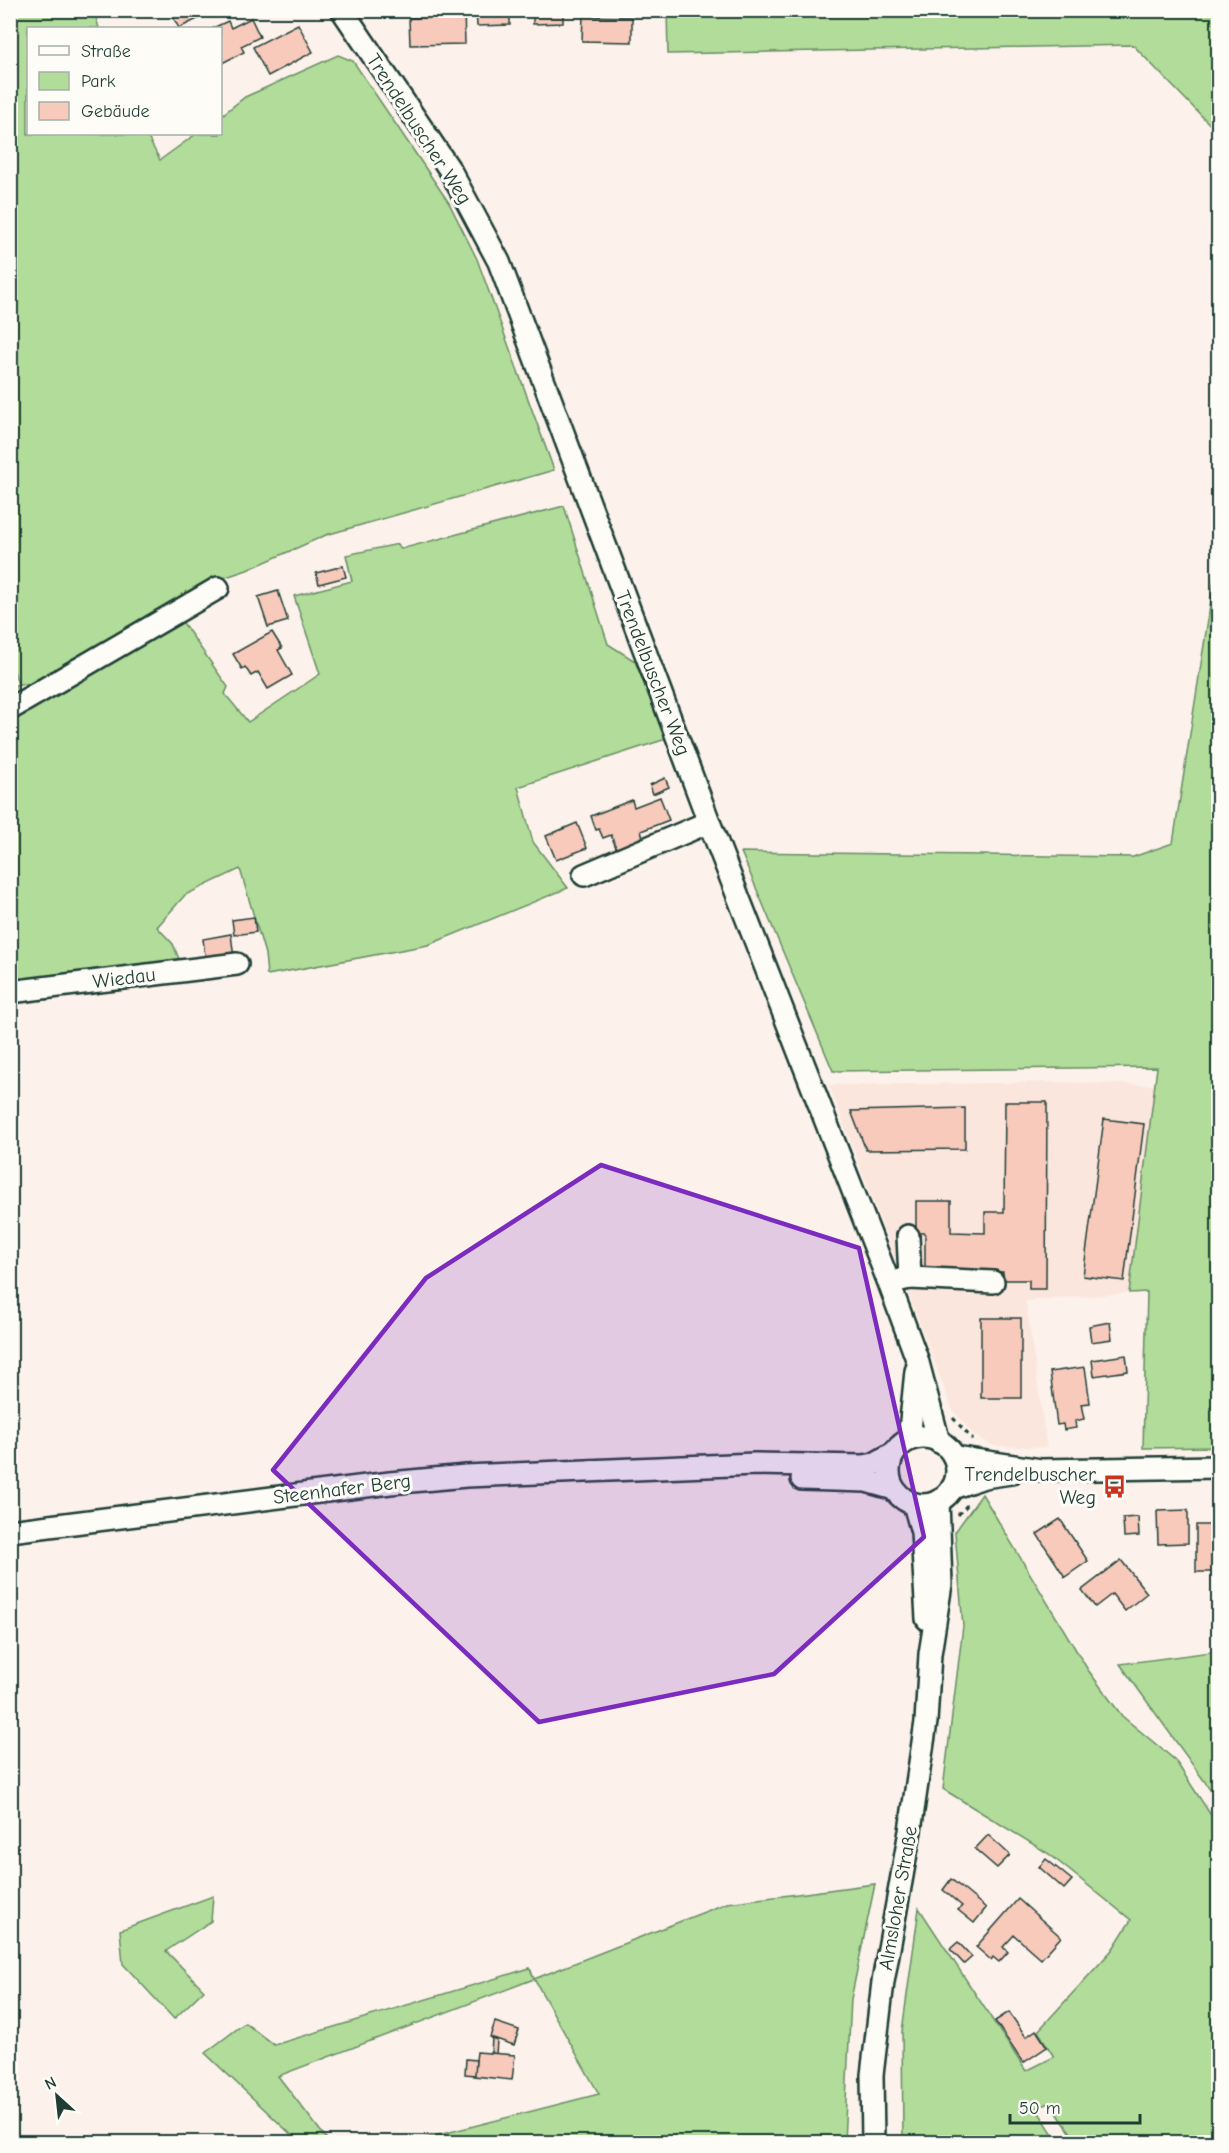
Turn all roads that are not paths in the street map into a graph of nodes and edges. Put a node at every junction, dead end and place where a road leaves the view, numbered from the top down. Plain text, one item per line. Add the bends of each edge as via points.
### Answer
1 (342, 10) edge
2 (218, 588) dead end
3 (10, 709) edge
4 (709, 822) junction
5 (584, 875) dead end
6 (237, 964) dead end
7 (10, 992) edge
8 (908, 1236) dead end
9 (900, 1281) junction
10 (993, 1282) dead end
11 (917, 1359) junction
12 (939, 1442) junction
13 (902, 1446) junction
14 (954, 1457) junction
15 (1218, 1467) edge
16 (676, 1469) junction
17 (1041, 1470) junction
18 (894, 1490) junction
19 (945, 1494) junction
20 (914, 1504) junction
21 (10, 1531) edge
22 (930, 1654) junction
23 (873, 2142) edge

1 - 4 street, Trendelbuscher Weg via 450,170 499,262
2 - 3 street
4 - 5 street
4 - 9 street, Trendelbuscher Weg
6 - 7 street, Wiedau
8 - 9 street
9 - 10 street
9 - 11 street, Trendelbuscher Weg
11 - 12 street, Trendelbuscher Weg
11 - 13 street, Trendelbuscher Weg via 912,1428
12 - 13 street via 922,1437
12 - 14 street
13 - 16 street, Steenhafer Berg via 864,1466 755,1464
13 - 18 street via 890,1465
14 - 17 street
14 - 19 street via 956,1476
15 - 17 street
16 - 18 street, Steenhafer Berg via 754,1478 866,1481
16 - 21 street, Steenhafer Berg via 526,1472 390,1483
17 - 19 street via 984,1477
18 - 20 street
19 - 20 street via 927,1505
19 - 22 street, Almsloher Straße via 941,1584
20 - 22 street, Almsloher Straße via 922,1532
22 - 23 street, Almsloher Straße via 924,1733 872,2076

